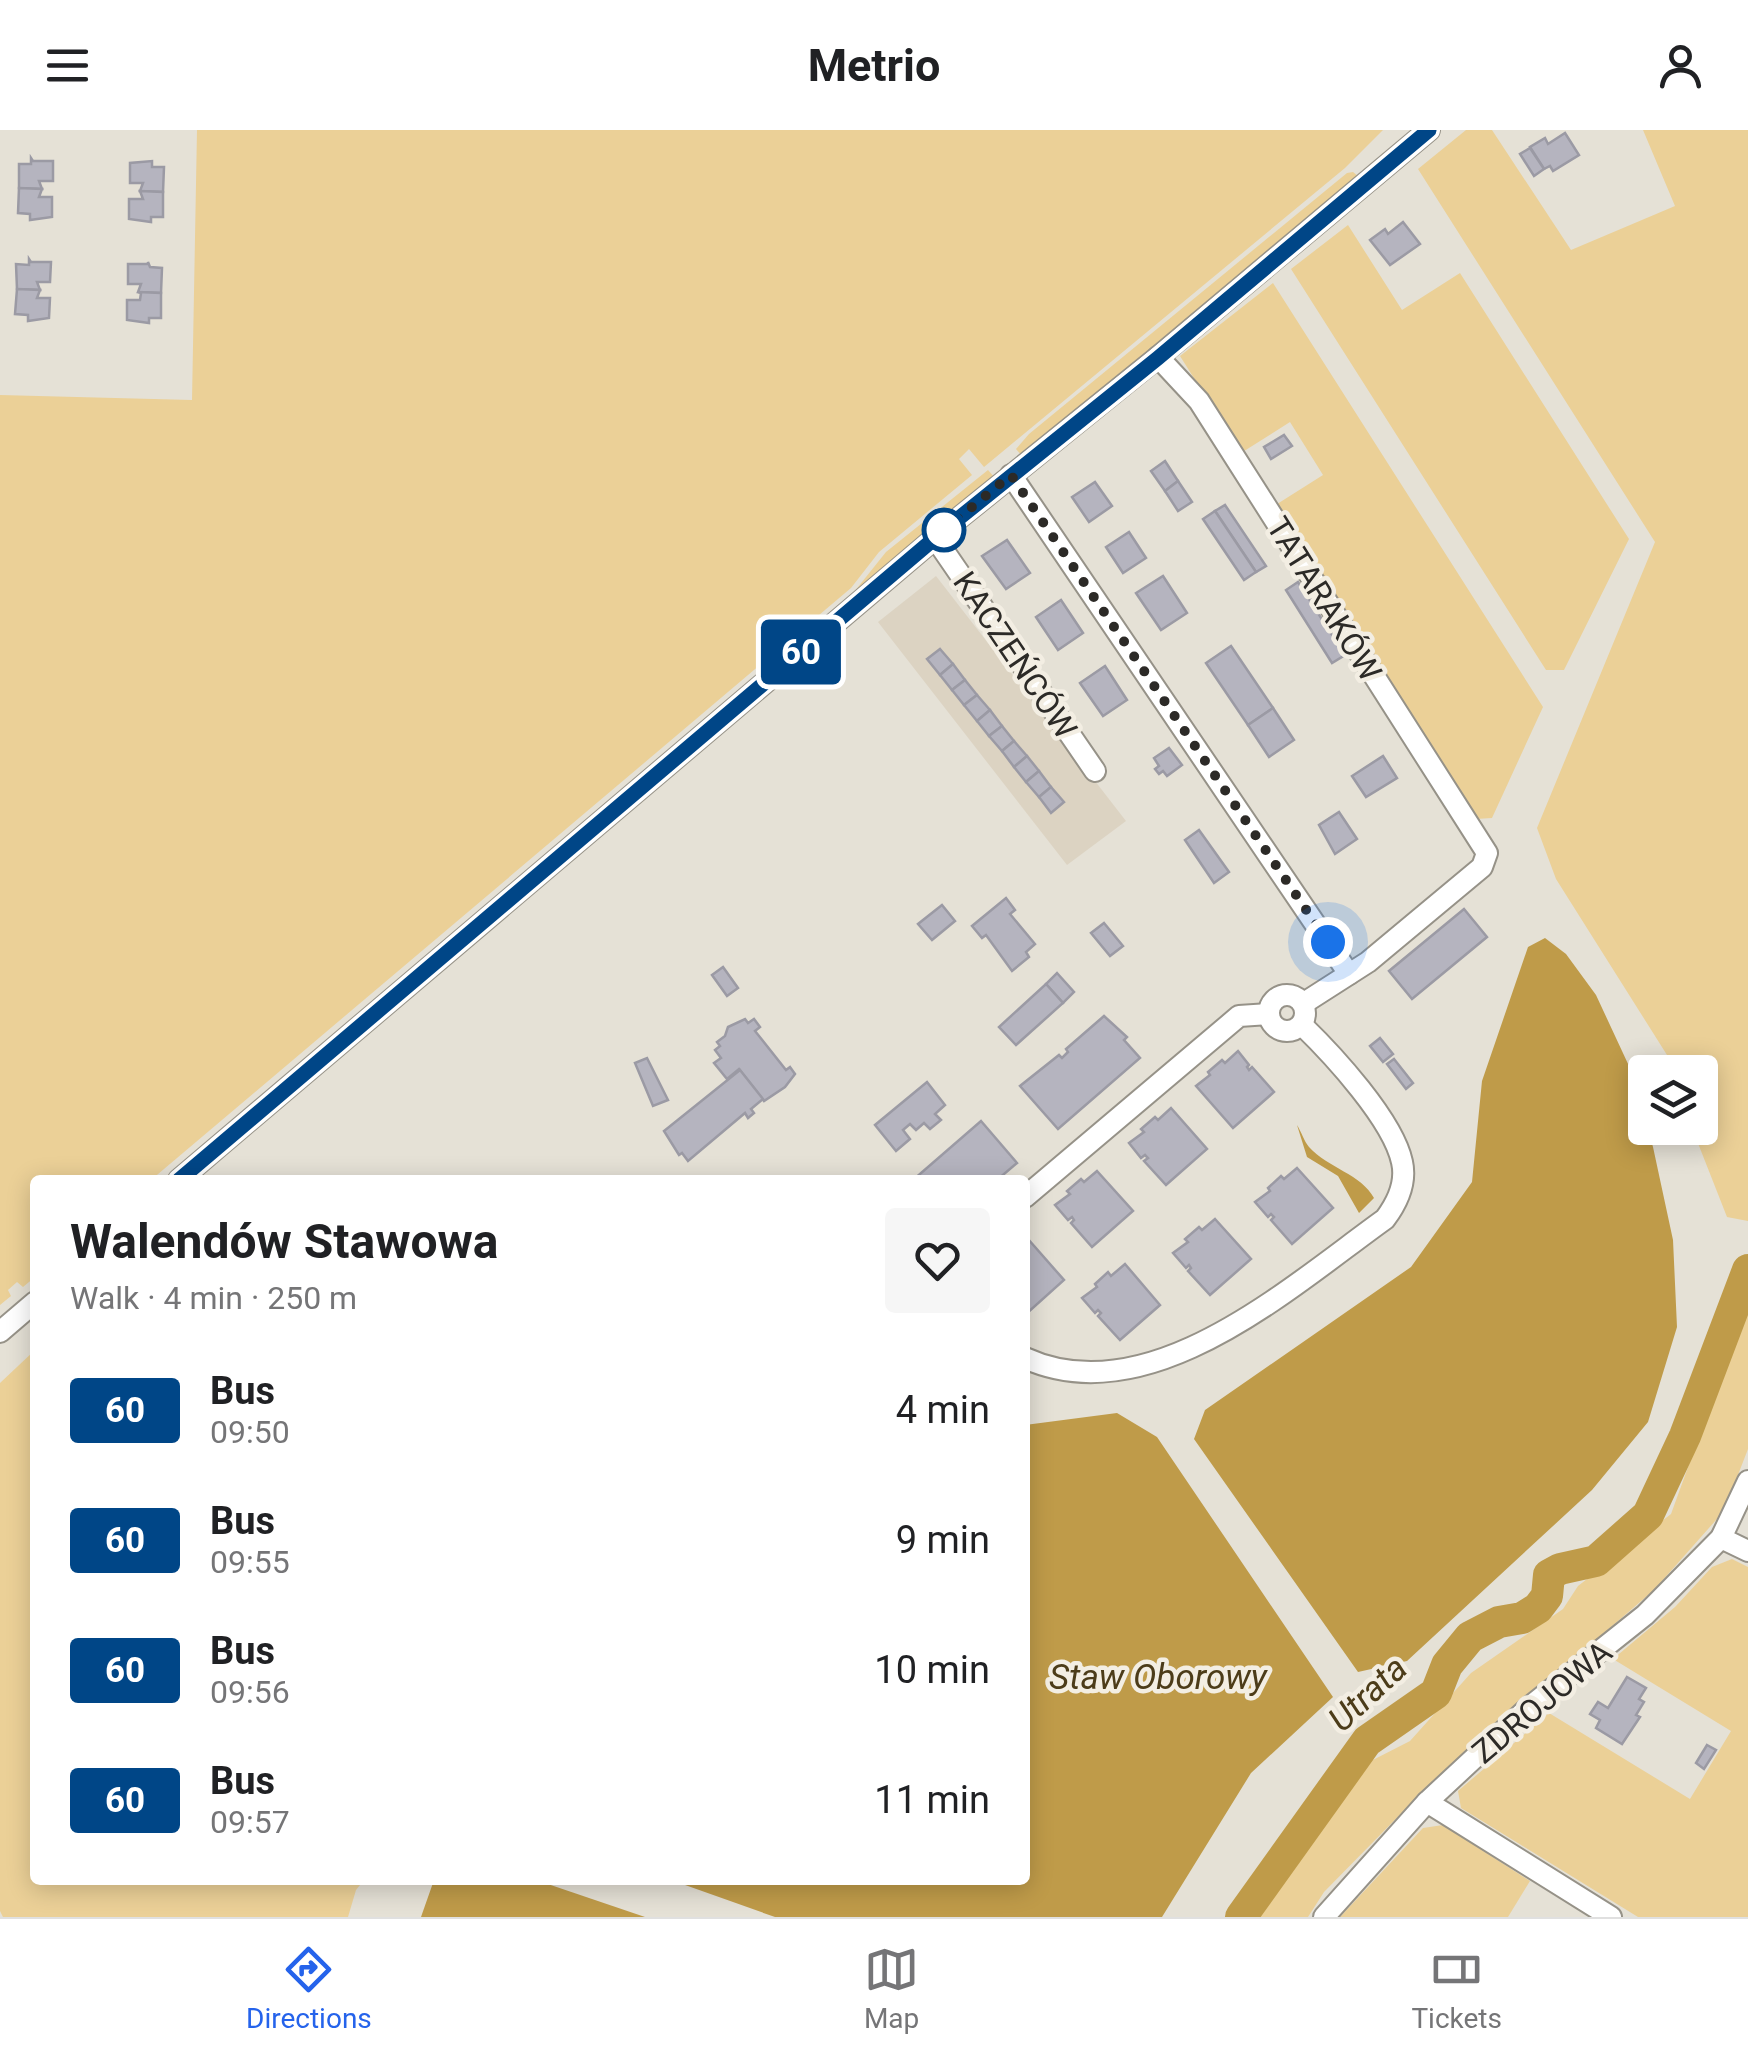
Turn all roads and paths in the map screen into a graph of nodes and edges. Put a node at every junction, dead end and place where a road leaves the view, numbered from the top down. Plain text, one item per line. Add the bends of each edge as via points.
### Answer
1 (1429, 130) edge
2 (1158, 358) junction
3 (1011, 475) junction
4 (935, 538) junction
5 (1095, 771) dead end
6 (1349, 974) junction
7 (1269, 1014) junction
8 (1303, 1014) junction
9 (185, 1175) edge
10 (1030, 1193) edge
11 (30, 1306) edge
12 (0, 1332) edge
13 (1030, 1360) edge
14 (1748, 1481) edge
15 (1722, 1538) junction
16 (1748, 1551) edge
17 (1427, 1802) junction
18 (1324, 1917) edge
19 (1611, 1917) edge

1 - 2 street
2 - 3 street
2 - 6 street, TATARAKÓW via 1198,400 1487,853 1482,867
3 - 4 street
3 - 6 street
4 - 5 street, KACZEŃCÓW
4 - 9 street
6 - 8 street
7 - 8 street via 1278,1029 1291,1031
7 - 8 street via 1271,1003 1290,994
7 - 10 street via 1239,1016
8 - 13 street via 1392,1134 1404,1165 1400,1200 1385,1220 1250,1316 1188,1351 1141,1367 1064,1372
11 - 12 street
14 - 15 street, ZDROJOWA
15 - 16 street
15 - 17 street, ZDROJOWA via 1645,1615
17 - 18 street, ZDROJOWA
17 - 19 street

